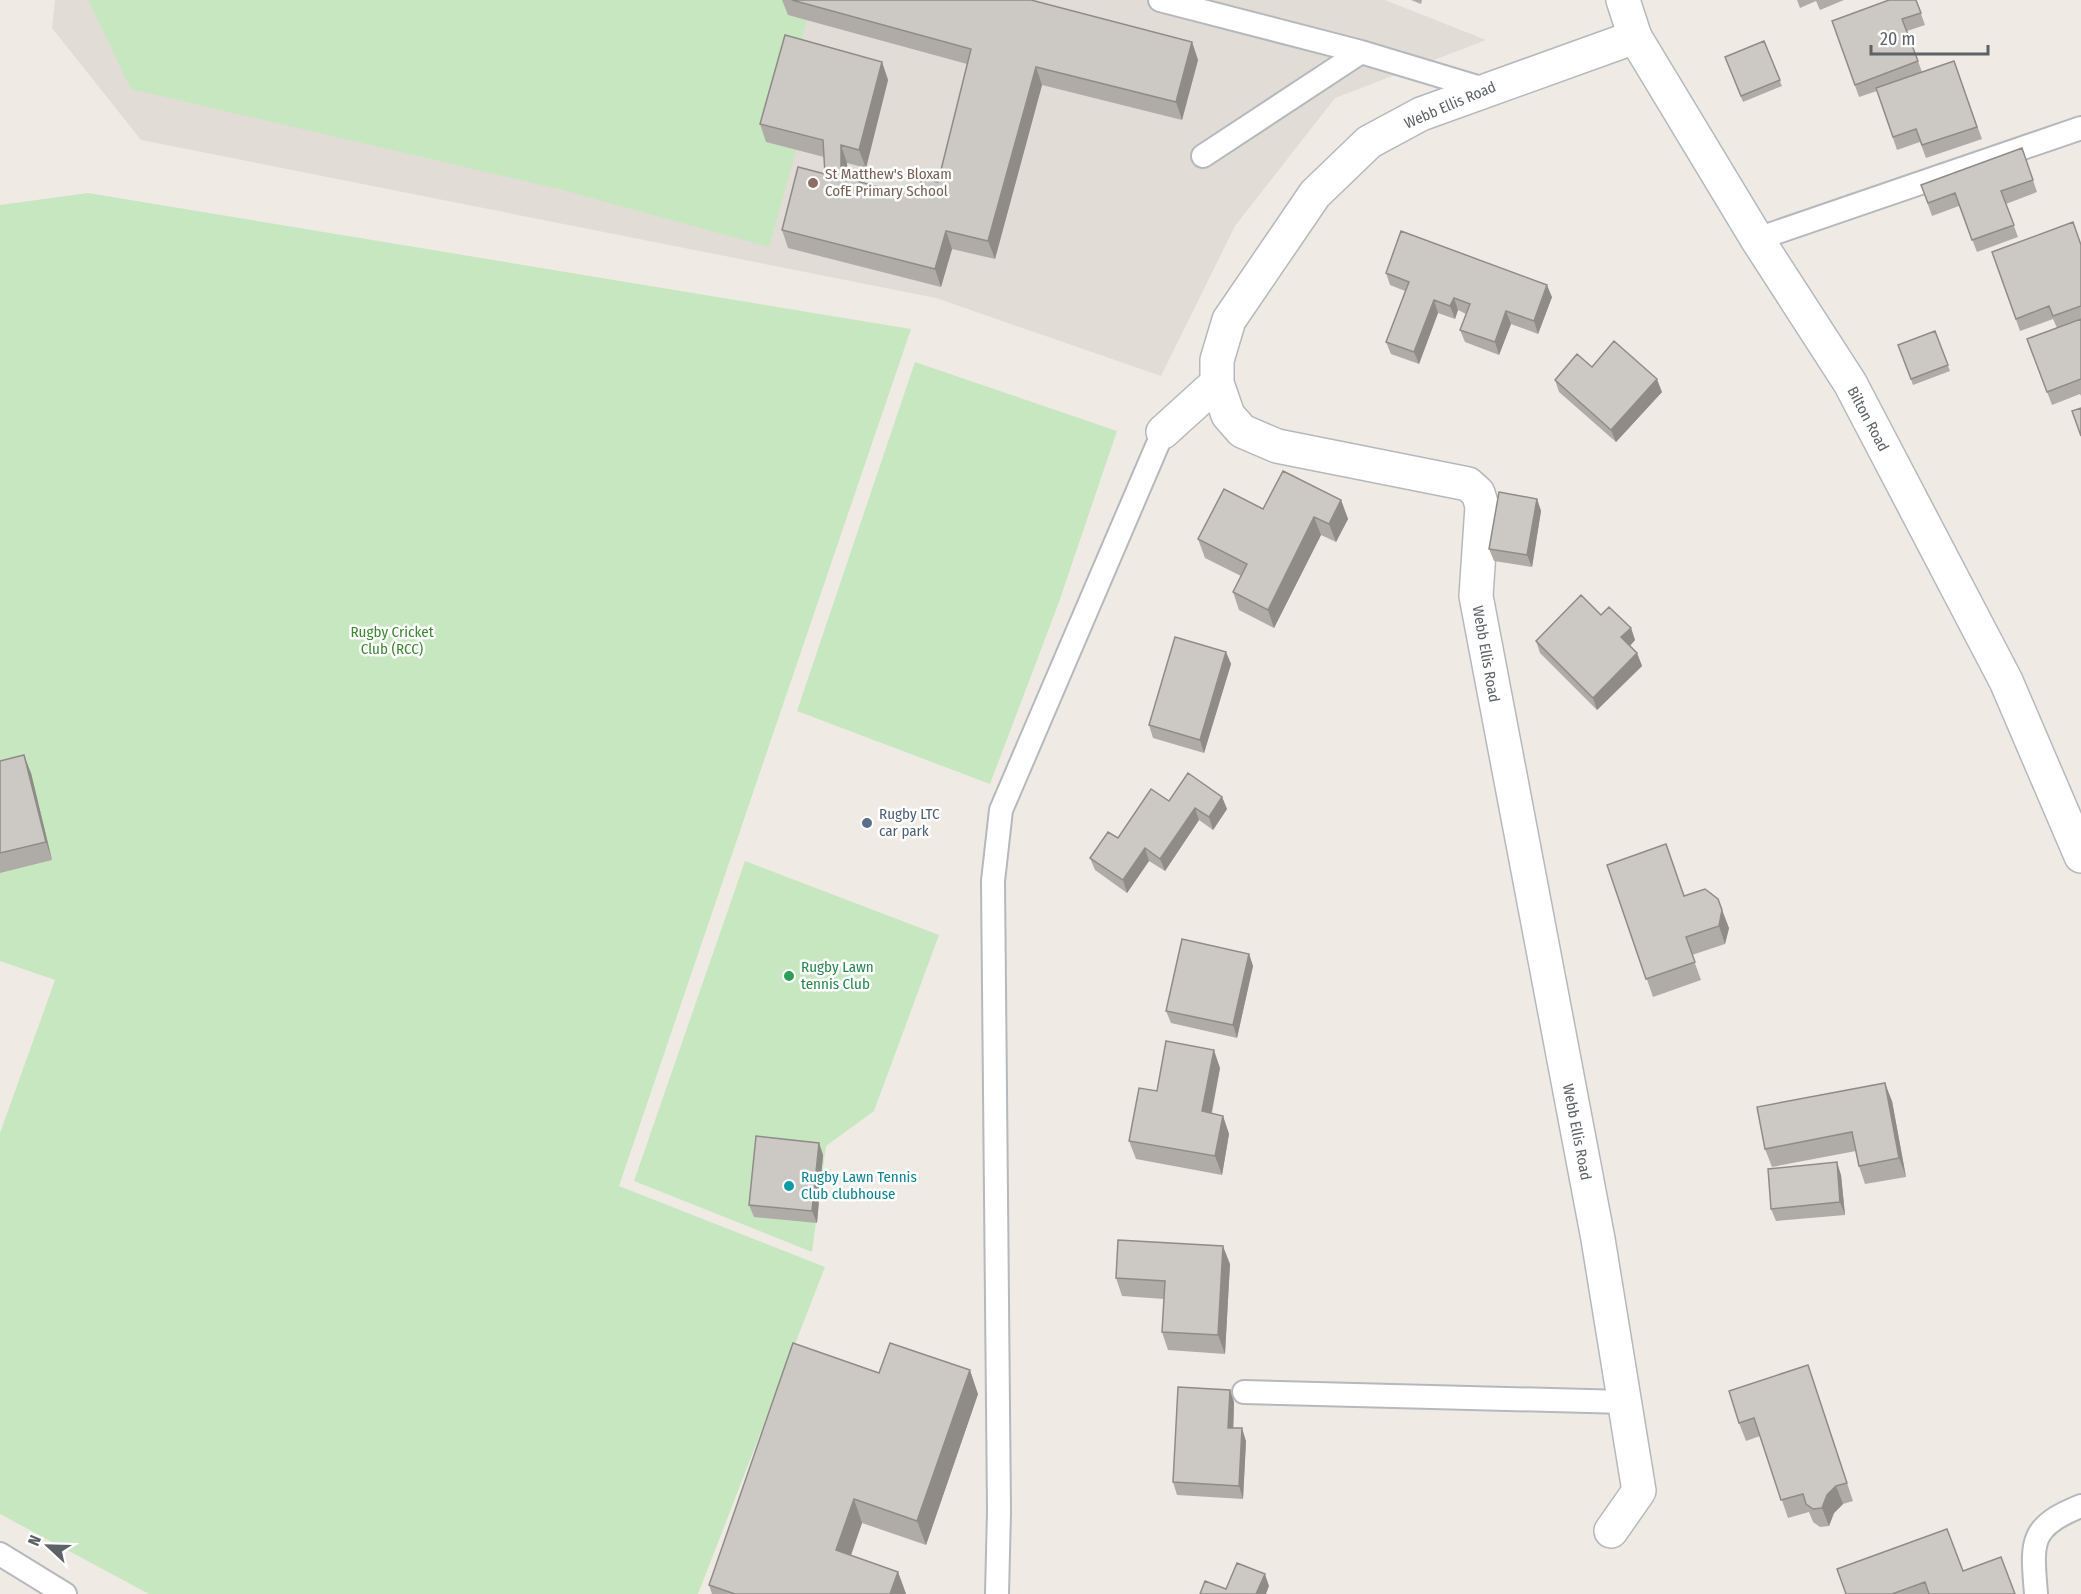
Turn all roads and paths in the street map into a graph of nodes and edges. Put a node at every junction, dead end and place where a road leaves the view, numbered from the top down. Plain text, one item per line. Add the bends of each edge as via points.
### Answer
1 (1160, 0) edge
2 (1623, 0) edge
3 (1635, 37) junction
4 (1361, 52) junction
5 (1484, 89) junction
6 (2081, 128) edge
7 (1203, 156) dead end
8 (1757, 239) junction
9 (1217, 383) junction
10 (1163, 432) joint
11 (2081, 856) edge
12 (1244, 1392) dead end
13 (1625, 1402) junction
14 (2081, 1506) edge
15 (1611, 1531) dead end
16 (0, 1554) edge
17 (65, 1594) edge
18 (997, 1594) edge
19 (2036, 1594) edge

1 - 4 lane
2 - 3 street, Bilton Road
3 - 5 street, Webb Ellis Road
3 - 8 street, Bilton Road
4 - 5 lane
4 - 7 lane
5 - 9 street, Webb Ellis Road via 1421,114 1369,142 1315,194 1229,320 1217,360
6 - 8 lane
8 - 11 street, Bilton Road via 1850,384 1995,659
9 - 10 street
9 - 13 street, Webb Ellis Road via 1228,415 1242,431 1277,446 1468,484 1478,493 1482,506 1476,596 1483,641 1598,1239
10 - 18 lane via 1001,810 993,881
12 - 13 lane
13 - 15 street, Webb Ellis Road via 1640,1491
14 - 19 lane via 2038,1531 2033,1550
16 - 17 lane

